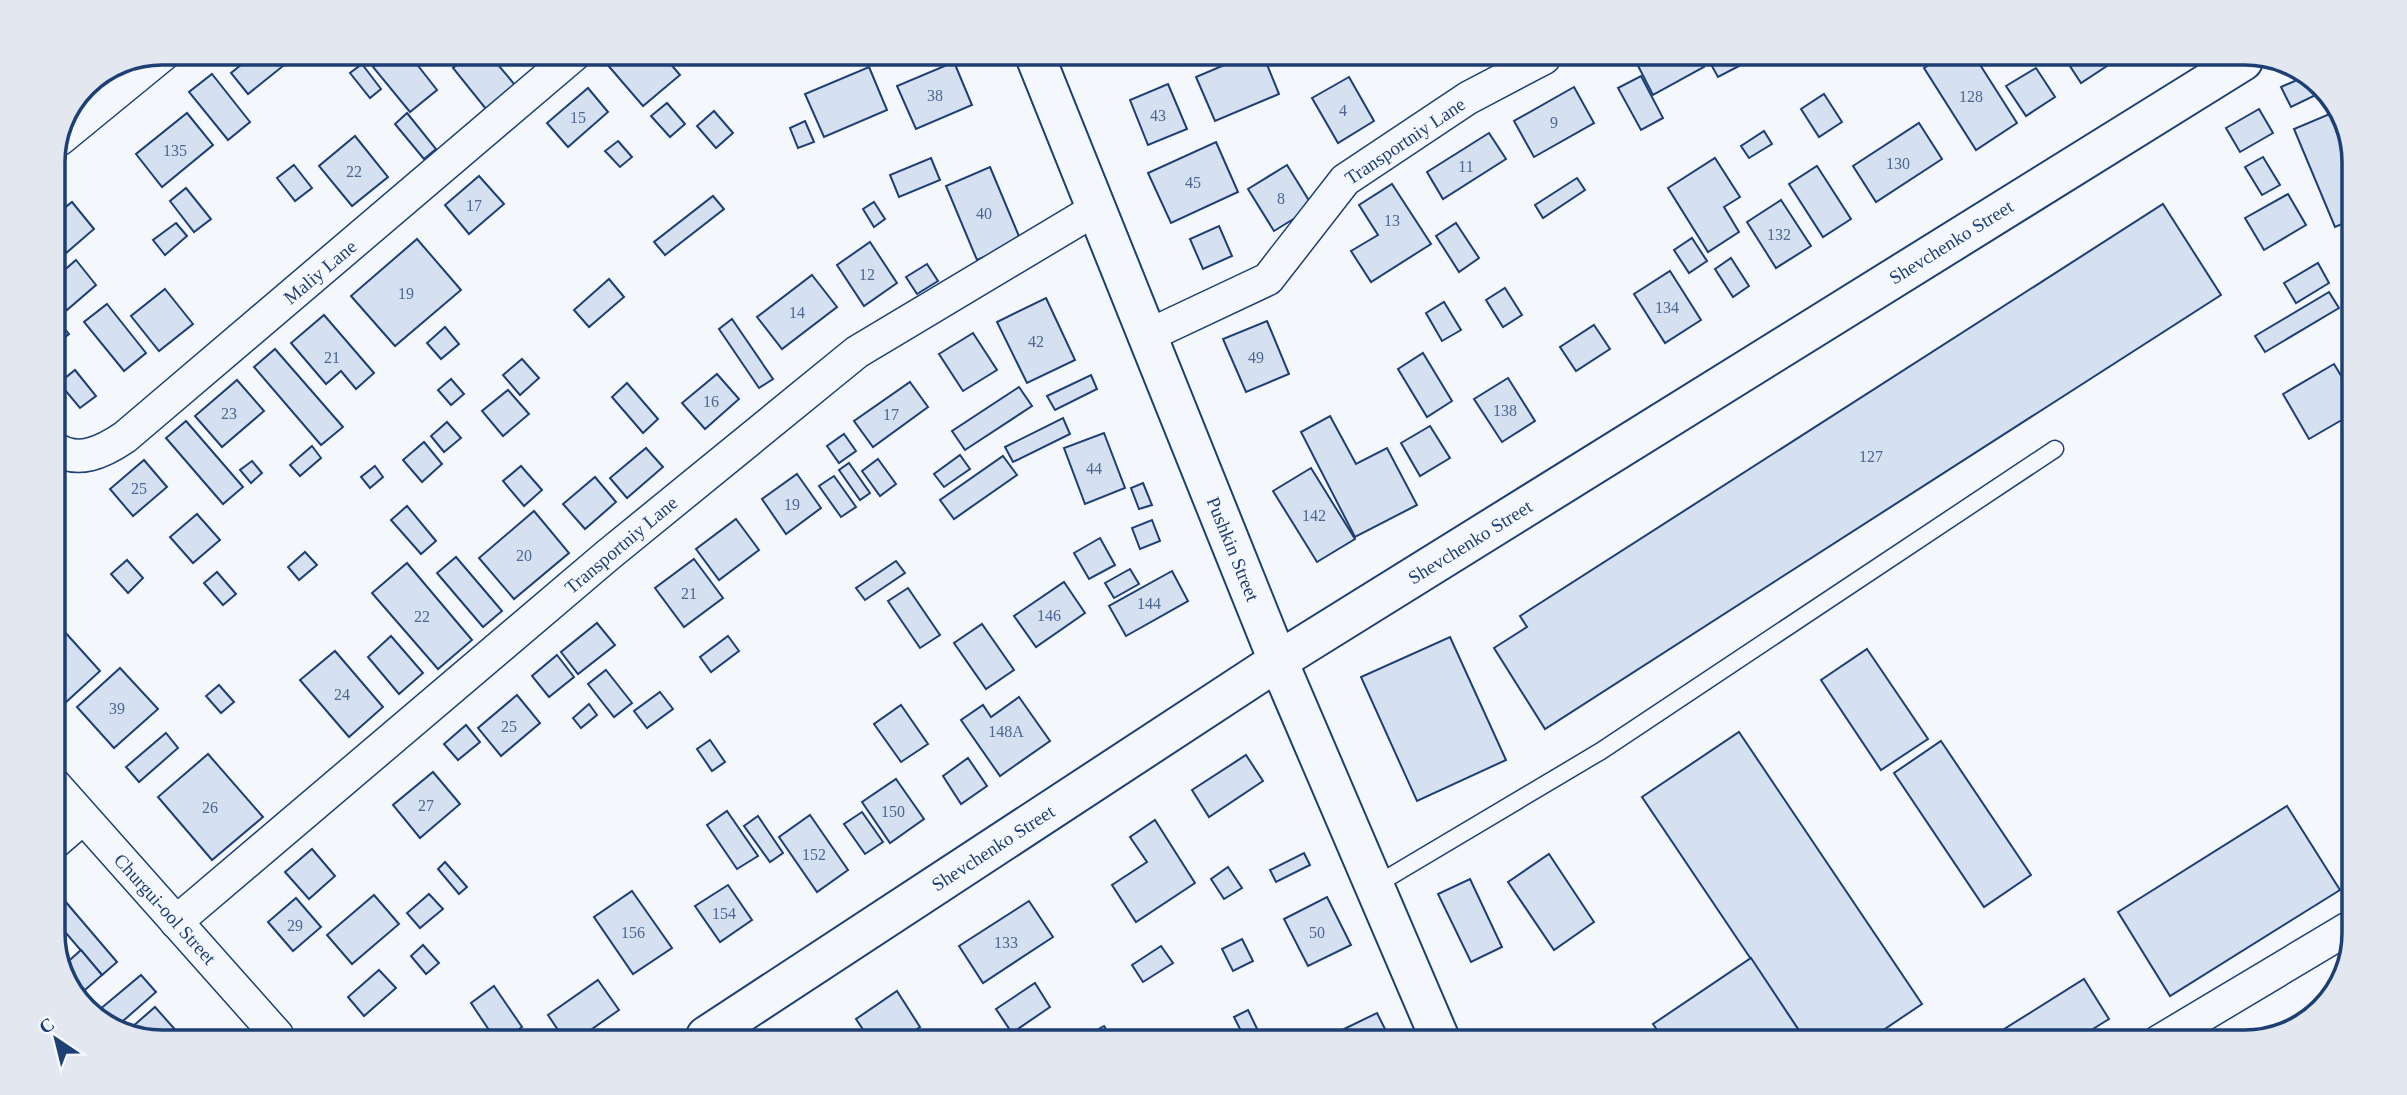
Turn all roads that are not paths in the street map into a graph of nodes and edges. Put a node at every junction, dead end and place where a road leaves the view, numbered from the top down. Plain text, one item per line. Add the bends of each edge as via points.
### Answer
1 (562, 65) edge
2 (1039, 65) edge
3 (1531, 65) edge
4 (2237, 65) edge
5 (148, 66) edge
6 (70, 130) edge
7 (1096, 209) junction
8 (1147, 336) junction
9 (2055, 449) dead end
10 (65, 452) edge
11 (1278, 661) junction
12 (65, 797) edge
13 (83, 818) junction
14 (65, 834) edge
15 (1374, 886) junction
16 (176, 922) junction
17 (2342, 932) edge
18 (273, 1030) edge
19 (715, 1030) edge
20 (1436, 1030) edge
21 (2178, 1030) edge

1 - 10 street, Maliy Lane via 125,437 103,452 77,456
2 - 7 street, Pushkin Street
3 - 8 street, Transportniy Lane via 1468,98 1345,180 1268,279
4 - 11 street, Shevchenko Street
5 - 6 street
7 - 8 street, Pushkin Street
7 - 16 street, Transportniy Lane via 857,352 608,555
8 - 11 street, Pushkin Street
9 - 15 lane via 1601,751
11 - 15 street, Pushkin Street
11 - 19 street, Shevchenko Street
12 - 13 street, Churgui-ool Street
13 - 14 street
13 - 16 street, Churgui-ool Street
15 - 20 street, Pushkin Street
16 - 18 street, Churgui-ool Street
17 - 21 street

